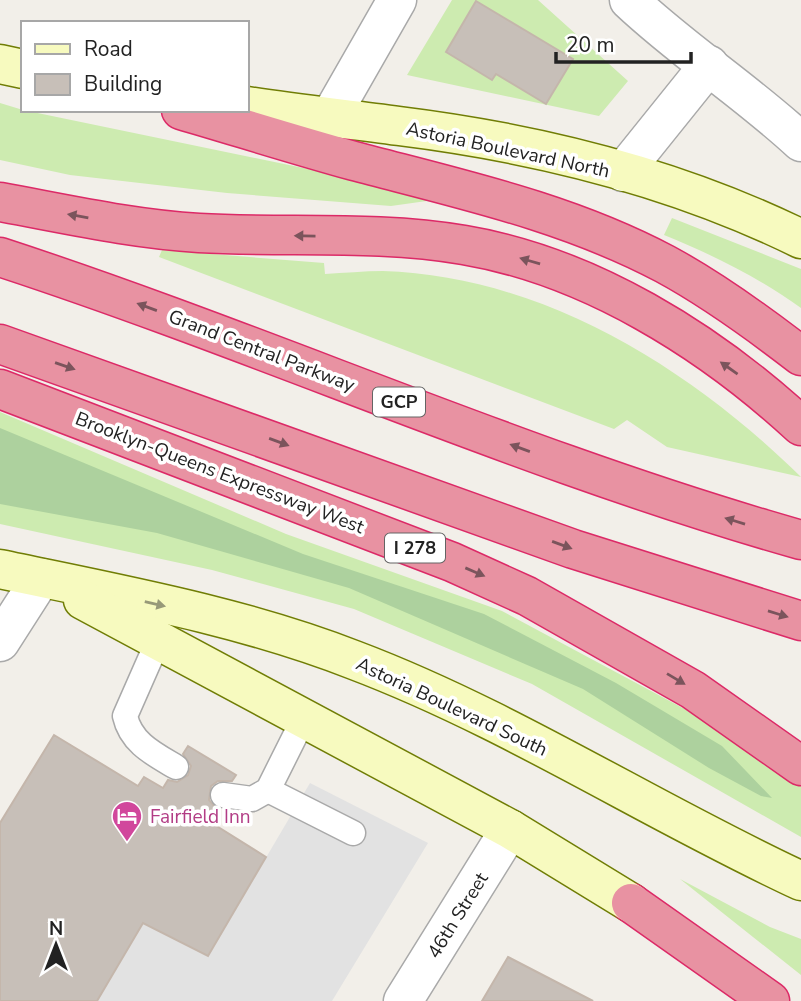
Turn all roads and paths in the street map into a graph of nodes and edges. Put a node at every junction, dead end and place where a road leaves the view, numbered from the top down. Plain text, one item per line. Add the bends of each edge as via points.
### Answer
1 (397, 0) edge
2 (629, 0) edge
3 (0, 64) edge
4 (709, 65) junction
5 (21, 69) edge
6 (248, 106) edge
7 (188, 112) edge
8 (329, 119) junction
9 (801, 142) edge
10 (623, 172) junction
11 (0, 202) edge
12 (801, 239) edge
13 (0, 257) edge
14 (0, 344) edge
15 (801, 356) edge
16 (0, 389) edge
17 (792, 418) edge
18 (801, 540) edge
19 (0, 569) edge
20 (41, 578) junction
21 (801, 621) edge
22 (158, 641) junction
23 (0, 642) edge
24 (304, 718) junction
25 (801, 766) edge
26 (176, 767) dead end
27 (268, 790) junction
28 (223, 795) dead end
29 (510, 830) junction
30 (353, 833) dead end
31 (794, 878) edge
32 (631, 903) joint
33 (403, 1001) edge
34 (769, 1001) edge

1 - 8 street
2 - 4 street
3 - 5 main road
4 - 9 street
4 - 10 street
6 - 8 main road, Astoria Boulevard North
7 - 15 highway via 550,214 664,264 717,295
8 - 10 main road, Astoria Boulevard North via 517,146
10 - 12 main road, Astoria Boulevard North
17 -> 11 highway via 721,363 643,312 534,261 421,240 166,230
18 -> 13 highway, Grand Central Parkway / GCP via 596,475 151,308
14 -> 21 highway via 573,549
16 -> 25 highway, Brooklyn-Queens Expressway West / I 278 via 452,562 527,596 693,690
19 - 20 main road, Astoria Boulevard South
20 - 22 main road
20 - 23 street
20 -> 31 main road, Astoria Boulevard South via 210,616 354,659 510,729
22 - 24 main road
22 - 26 lane via 125,716 138,743
24 - 27 lane
24 - 29 main road
27 - 28 lane via 252,799
27 - 30 lane
29 - 32 main road
29 - 33 street, 46th Street
32 - 34 highway

